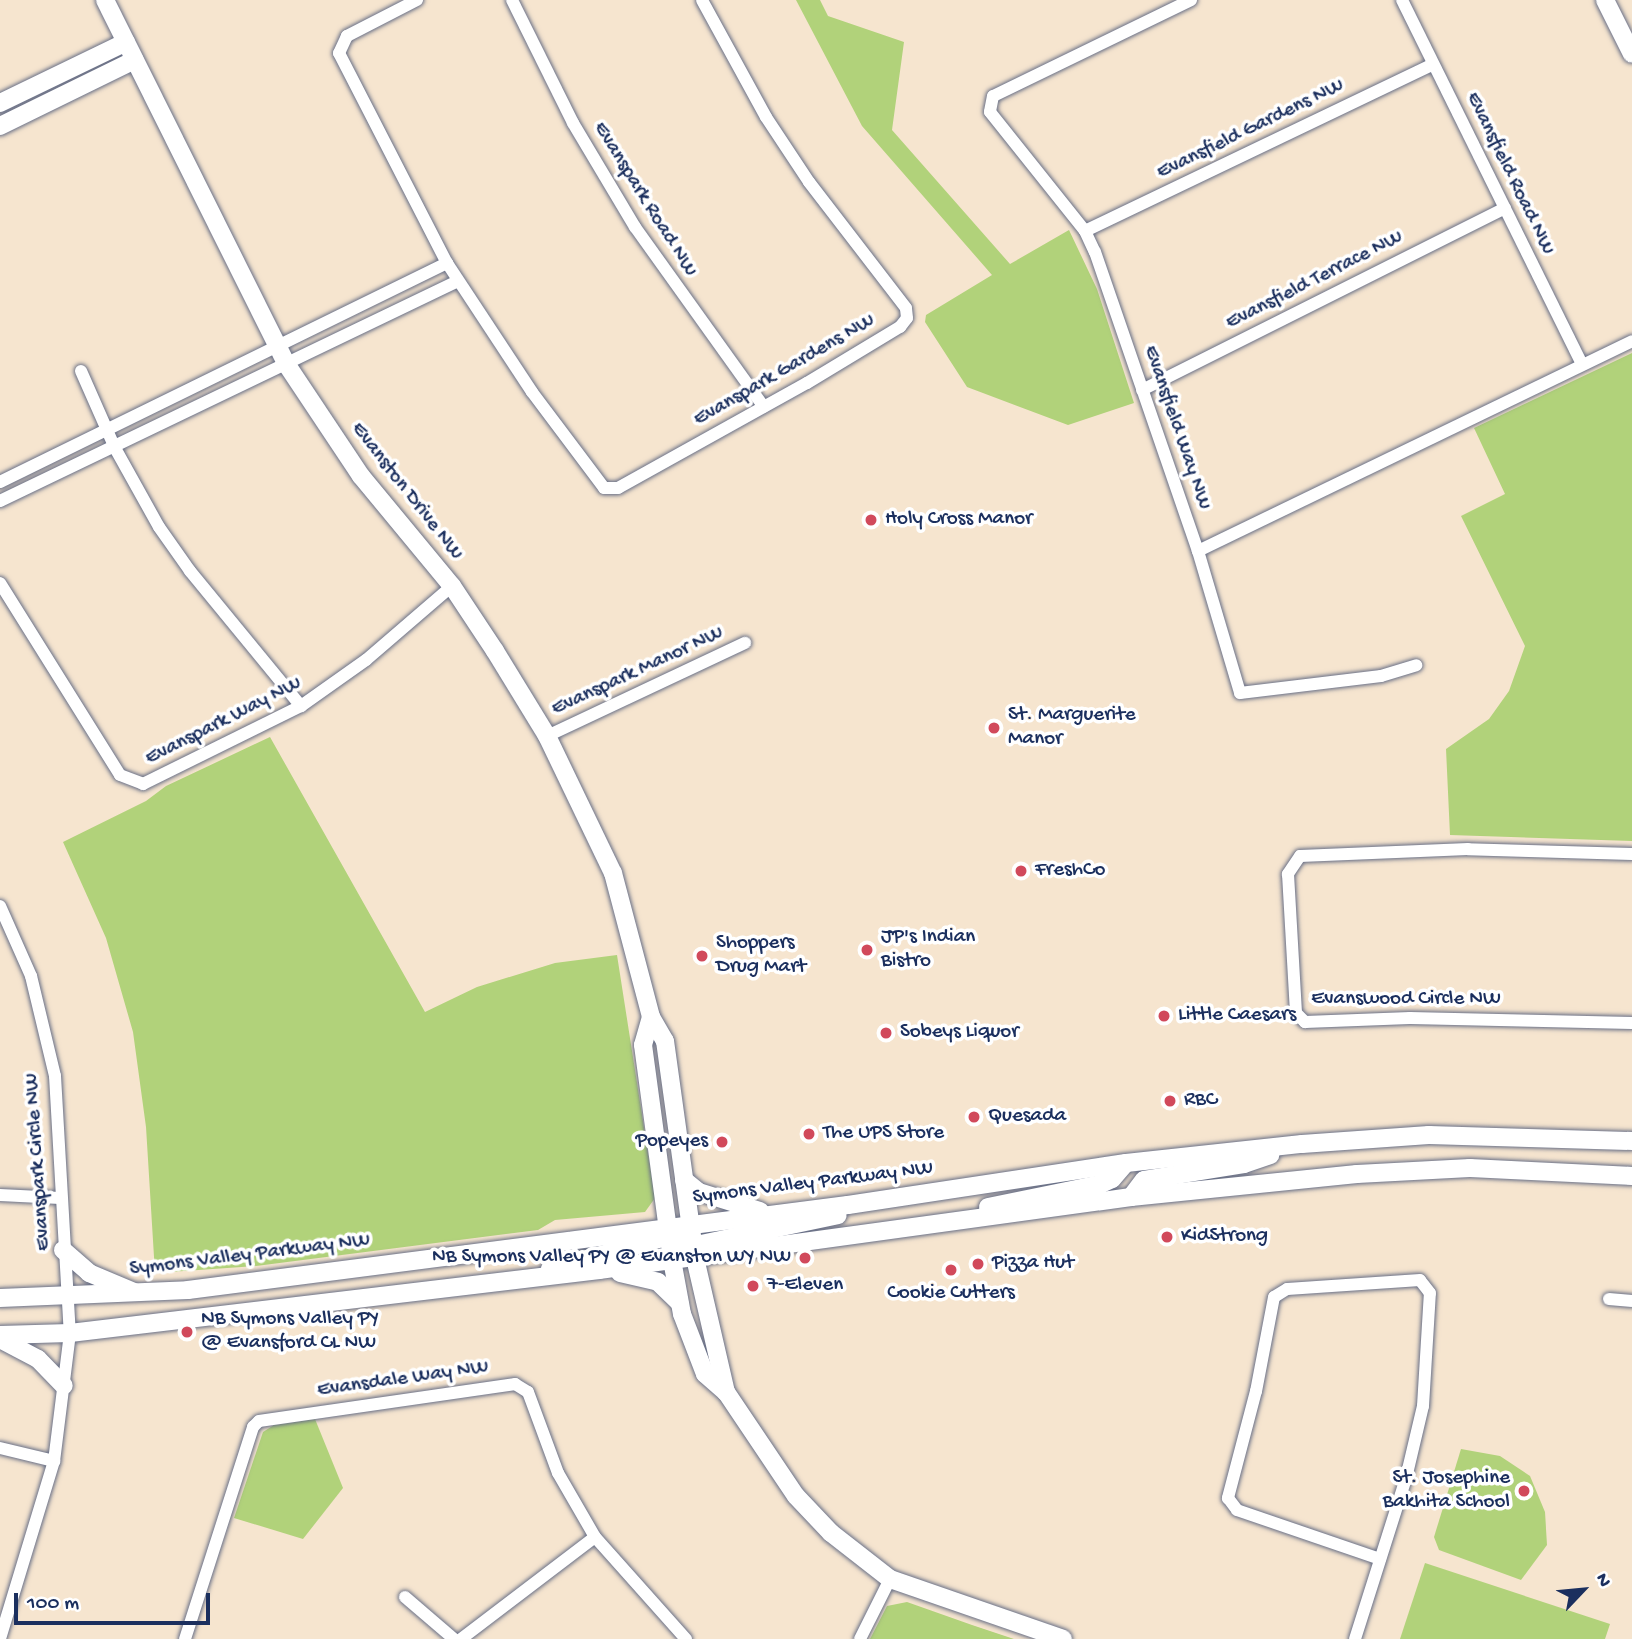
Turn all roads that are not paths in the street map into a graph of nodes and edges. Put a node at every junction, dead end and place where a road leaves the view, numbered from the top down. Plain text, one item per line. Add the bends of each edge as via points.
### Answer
1 (106, 0) edge
2 (417, 0) edge
3 (512, 0) edge
4 (702, 0) edge
5 (1191, 0) edge
6 (1402, 0) edge
7 (1605, 0) edge
8 (126, 42) junction
9 (1632, 54) edge
10 (135, 60) junction
11 (1433, 64) junction
12 (0, 103) edge
13 (0, 126) edge
14 (1505, 208) junction
15 (1085, 231) junction
16 (447, 263) junction
17 (458, 281) junction
18 (1632, 341) edge
19 (277, 345) junction
20 (287, 365) junction
21 (1582, 365) junction
22 (81, 371) dead end
23 (1142, 390) junction
24 (764, 407) junction
25 (109, 428) junction
26 (115, 448) junction
27 (0, 482) edge
28 (0, 501) edge
29 (1198, 551) junction
30 (0, 583) edge
31 (452, 586) junction
32 (745, 643) dead end
33 (1416, 664) dead end
34 (301, 706) junction
35 (547, 736) junction
36 (1632, 854) edge
37 (0, 906) edge
38 (651, 1017) junction
39 (1632, 1023) edge
40 (1632, 1142) edge
41 (1302, 1144) junction
42 (1126, 1163) junction
43 (1632, 1168) edge
44 (1549, 1171) junction
45 (1632, 1176) edge
46 (684, 1180) junction
47 (0, 1195) edge
48 (1131, 1197) junction
49 (60, 1198) junction
50 (848, 1205) junction
51 (766, 1213) junction
52 (689, 1222) junction
53 (914, 1228) junction
54 (669, 1232) junction
55 (63, 1250) junction
56 (693, 1251) junction
57 (672, 1260) junction
58 (600, 1270) junction
59 (526, 1277) junction
60 (137, 1294) junction
61 (0, 1298) edge
62 (69, 1298) junction
63 (1609, 1299) dead end
64 (1632, 1301) edge
65 (680, 1303) junction
66 (70, 1333) junction
67 (0, 1337) edge
68 (64, 1386) junction
69 (726, 1392) junction
70 (0, 1448) edge
71 (54, 1461) junction
72 (595, 1536) junction
73 (1380, 1559) junction
74 (890, 1579) junction
75 (405, 1597) dead end
76 (0, 1639) edge
77 (185, 1639) edge
78 (454, 1639) edge
79 (461, 1639) edge
80 (686, 1639) edge
81 (860, 1639) edge
82 (1063, 1639) edge
83 (1355, 1639) edge

1 - 8 main road, Evanston Drive NW
2 - 16 street, Evanspark Gardens NW via 347,36 339,53
3 - 24 street, Evanspark Road NW via 573,123 635,228
4 - 24 street, Evanspark Gardens NW via 732,60 809,182 906,308 907,318 900,327
5 - 15 street, Evansfield Way NW via 993,96 990,113
6 - 11 street, Evansfield Road NW
7 - 9 main road
8 - 10 main road, Evanston Drive NW
8 - 12 main road
10 - 13 main road
10 - 19 main road, Evanston Drive NW
11 - 14 street, Evansfield Road NW
11 - 15 street, Evansfield Gardens NW
14 - 21 street, Evansfield Road NW
14 - 23 street, Evansfield Terrace NW
15 - 23 street, Evansfield Way NW via 1108,284
16 - 17 street, Evanspark Gardens NW
16 - 19 street
17 - 20 street
17 - 24 street, Evanspark Gardens NW via 604,488 618,488
18 - 21 street
19 - 20 main road, Evanston Drive NW
19 - 25 street
20 - 26 street
20 - 31 main road, Evanston Drive NW via 361,477
21 - 29 street
22 - 25 street
23 - 29 street, Evansfield Way NW
25 - 26 street
25 - 27 street
26 - 28 street
26 - 34 street via 190,571
29 - 33 street, Evansfield Way NW via 1240,692 1381,676
30 - 34 street, Evanspark Way NW via 61,685 127,780 152,782
31 - 34 street, Evanspark Way NW via 366,660
31 - 35 main road, Evanston Drive NW
32 - 35 street, Evanspark Manor NW
35 - 38 main road, Evanston Drive NW via 616,882
36 - 39 street, Evanswood Circle NW via 1492,849 1300,856 1288,874 1296,1013 1305,1022 1410,1018
37 - 49 street, Evanspark Circle NW via 31,976 55,1076
38 - 46 main road, Evanston Drive NW via 664,1041
38 - 54 main road, Evanston Drive NW via 643,1045
40 - 41 main road, Symons Valley Parkway NW via 1429,1135
41 - 42 main road, Symons Valley Parkway NW
41 - 48 main road via 1244,1164 1144,1180
42 - 50 main road, Symons Valley Parkway NW
42 - 53 main road via 1101,1184 959,1213
43 - 44 main road
44 - 45 main road
44 - 48 main road via 1470,1168 1357,1174
46 - 51 main road via 705,1195
46 - 52 main road, Evanston Drive NW
47 - 49 street
48 - 53 main road
49 - 55 street, Evanspark Circle NW
50 - 51 main road, Symons Valley Parkway NW
50 - 56 main road via 838,1217
51 - 52 main road, Symons Valley Parkway NW
52 - 54 main road, Symons Valley Parkway NW
52 - 56 main road, Evanston Drive NW
53 - 56 main road
54 - 57 main road, Evanston Drive NW
54 - 59 main road
54 - 60 main road, Symons Valley Parkway NW
55 - 60 main road via 89,1273
55 - 62 street, Evanspark Circle NW
56 - 57 main road
56 - 69 main road, Evanston Drive NW
57 - 58 main road
57 - 65 main road, Evanston Drive NW
58 - 59 main road
58 - 65 main road via 658,1282
59 - 66 main road
60 - 62 main road, Symons Valley Parkway NW
61 - 62 main road, Symons Valley Parkway NW
62 - 66 street, Evanspark Circle NW
63 - 64 street
65 - 69 main road, Evanston Drive NW via 705,1374
66 - 67 main road
66 - 68 street, Evanspark Circle NW
67 - 68 main road via 38,1359
68 - 71 street, Evanspark Circle NW
69 - 74 main road via 796,1496 831,1533
70 - 71 street
71 - 76 street, Evanspark Circle NW
72 - 77 street, Evansdale Way NW via 558,1473 528,1392 515,1384 269,1418 253,1427
72 - 79 street
72 - 80 street, Evansdale Way NW
73 - 73 street via 1423,1406 1430,1293 1420,1280 1287,1289 1275,1297 1228,1498 1237,1510
73 - 83 street
74 - 81 street
74 - 82 main road
75 - 78 street

